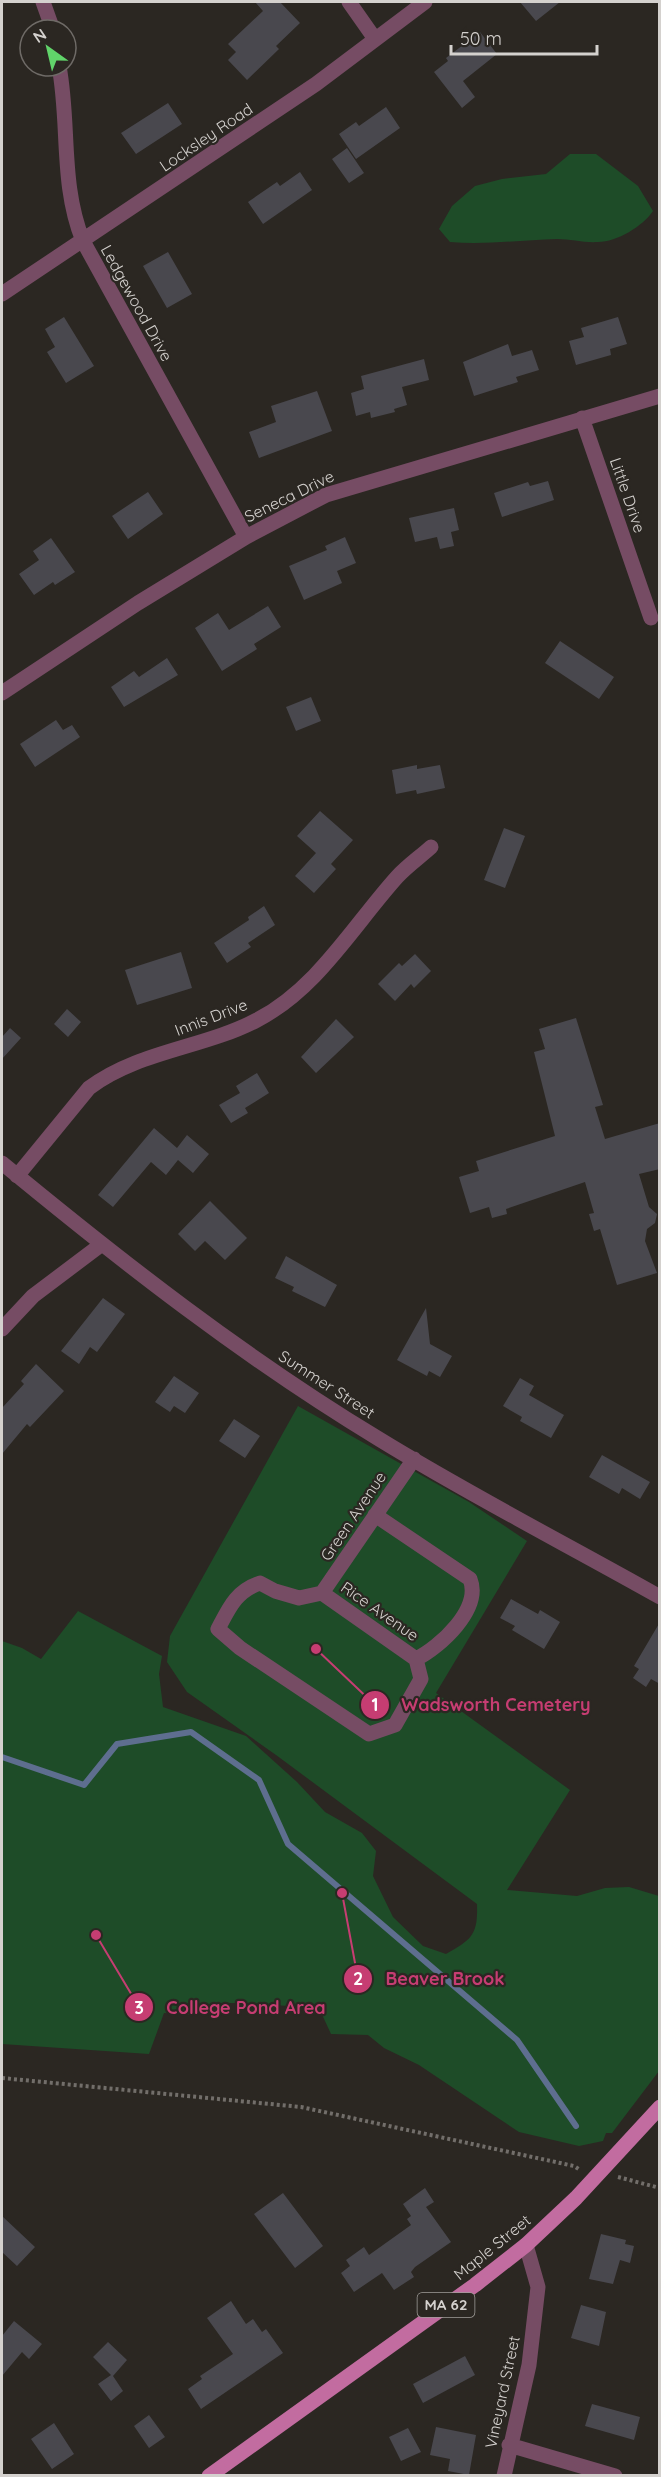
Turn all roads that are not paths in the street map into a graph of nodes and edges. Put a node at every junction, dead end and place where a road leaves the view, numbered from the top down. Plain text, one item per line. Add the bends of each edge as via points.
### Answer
1 (43, 2) edge
2 (349, 2) edge
3 (425, 2) edge
4 (49, 18) edge
5 (375, 39) junction
6 (60, 78) edge
7 (83, 241) junction
8 (2, 294) edge
9 (660, 396) edge
10 (582, 418) junction
11 (246, 537) junction
12 (651, 618) dead end
13 (2, 693) edge
14 (431, 847) dead end
15 (2, 1163) edge
16 (17, 1176) junction
17 (102, 1244) junction
18 (2, 1329) edge
19 (414, 1459) junction
20 (375, 1515) junction
21 (322, 1593) junction
22 (660, 1597) edge
23 (416, 1659) junction
24 (660, 2107) edge
25 (526, 2245) junction
26 (509, 2445) junction
27 (209, 2475) edge
28 (504, 2475) edge
29 (615, 2475) edge

1 - 4 street
2 - 5 street
3 - 5 street, Locksley Road
5 - 7 street, Locksley Road via 316,84
6 - 7 street, Ledgewood Drive via 65,168 74,219
7 - 8 street, Locksley Road
7 - 11 street, Ledgewood Drive
9 - 10 street, Seneca Drive
10 - 11 street, Seneca Drive via 326,495
10 - 12 street, Little Drive
11 - 13 street, Seneca Drive
14 - 16 street, Innis Drive via 398,875 299,992 258,1020 104,1077 89,1088
15 - 16 street, Summer Street
16 - 17 street, Summer Street
17 - 18 street via 33,1296
17 - 19 street, Summer Street via 275,1373
19 - 20 street, Green Avenue
19 - 22 street, Summer Street
20 - 21 street, Green Avenue
20 - 23 street via 470,1579 474,1589 465,1614 433,1651
21 - 23 street, Rice Avenue
21 - 23 street via 299,1598 260,1583 248,1587 235,1597 218,1629 240,1648 369,1734 395,1725 421,1678
24 - 25 main road, Maple Street / MA 62 via 576,2198
25 - 26 street, Vineyard Street via 538,2287 529,2366
25 - 27 main road, Maple Street / MA 62
26 - 28 street, Vineyard Street
26 - 29 street

